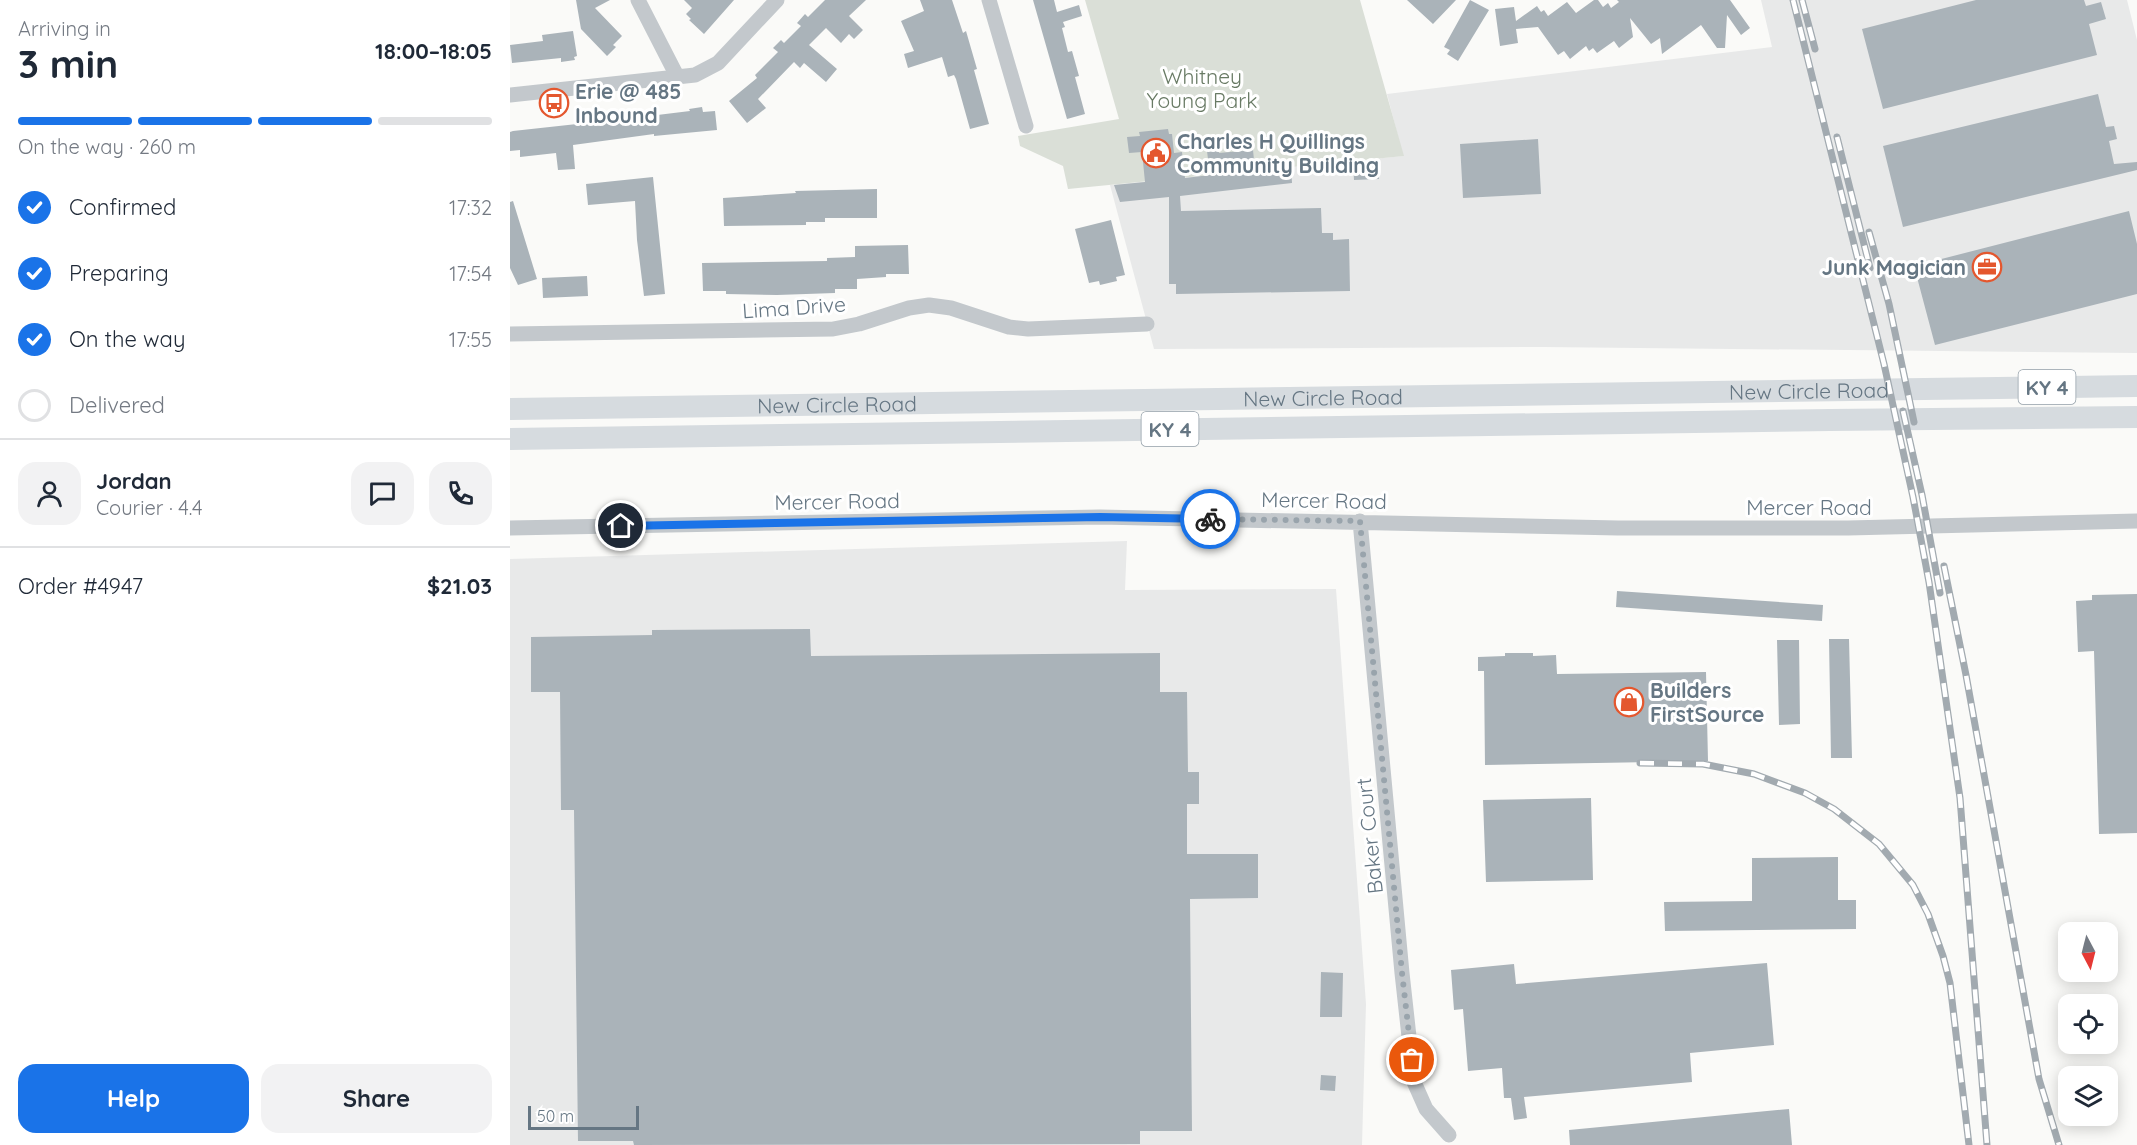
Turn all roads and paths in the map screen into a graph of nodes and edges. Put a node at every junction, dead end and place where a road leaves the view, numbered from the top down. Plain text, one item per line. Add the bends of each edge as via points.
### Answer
1 (638, 0) edge
2 (777, 0) edge
3 (989, 0) edge
4 (678, 78) junction
5 (510, 95) edge
6 (1026, 126) dead end
7 (1147, 324) dead end
8 (510, 334) edge
9 (2137, 386) edge
10 (510, 409) edge
11 (2137, 417) edge
12 (514, 439) edge
13 (1360, 521) junction
14 (2137, 521) edge
15 (510, 528) edge
16 (1449, 1135) dead end

1 - 4 street
2 - 4 street via 718,63 695,75
3 - 6 street
4 - 5 street
7 - 8 street, Lima Drive via 1028,329 929,305 833,329
9 - 10 highway, New Circle Road / KY 4
11 - 12 highway, New Circle Road / KY 4
13 - 14 street, Mercer Road via 1618,528 1848,528
13 - 15 street, Mercer Road via 1100,517
13 - 16 street, Baker Court via 1414,1082 1426,1108

